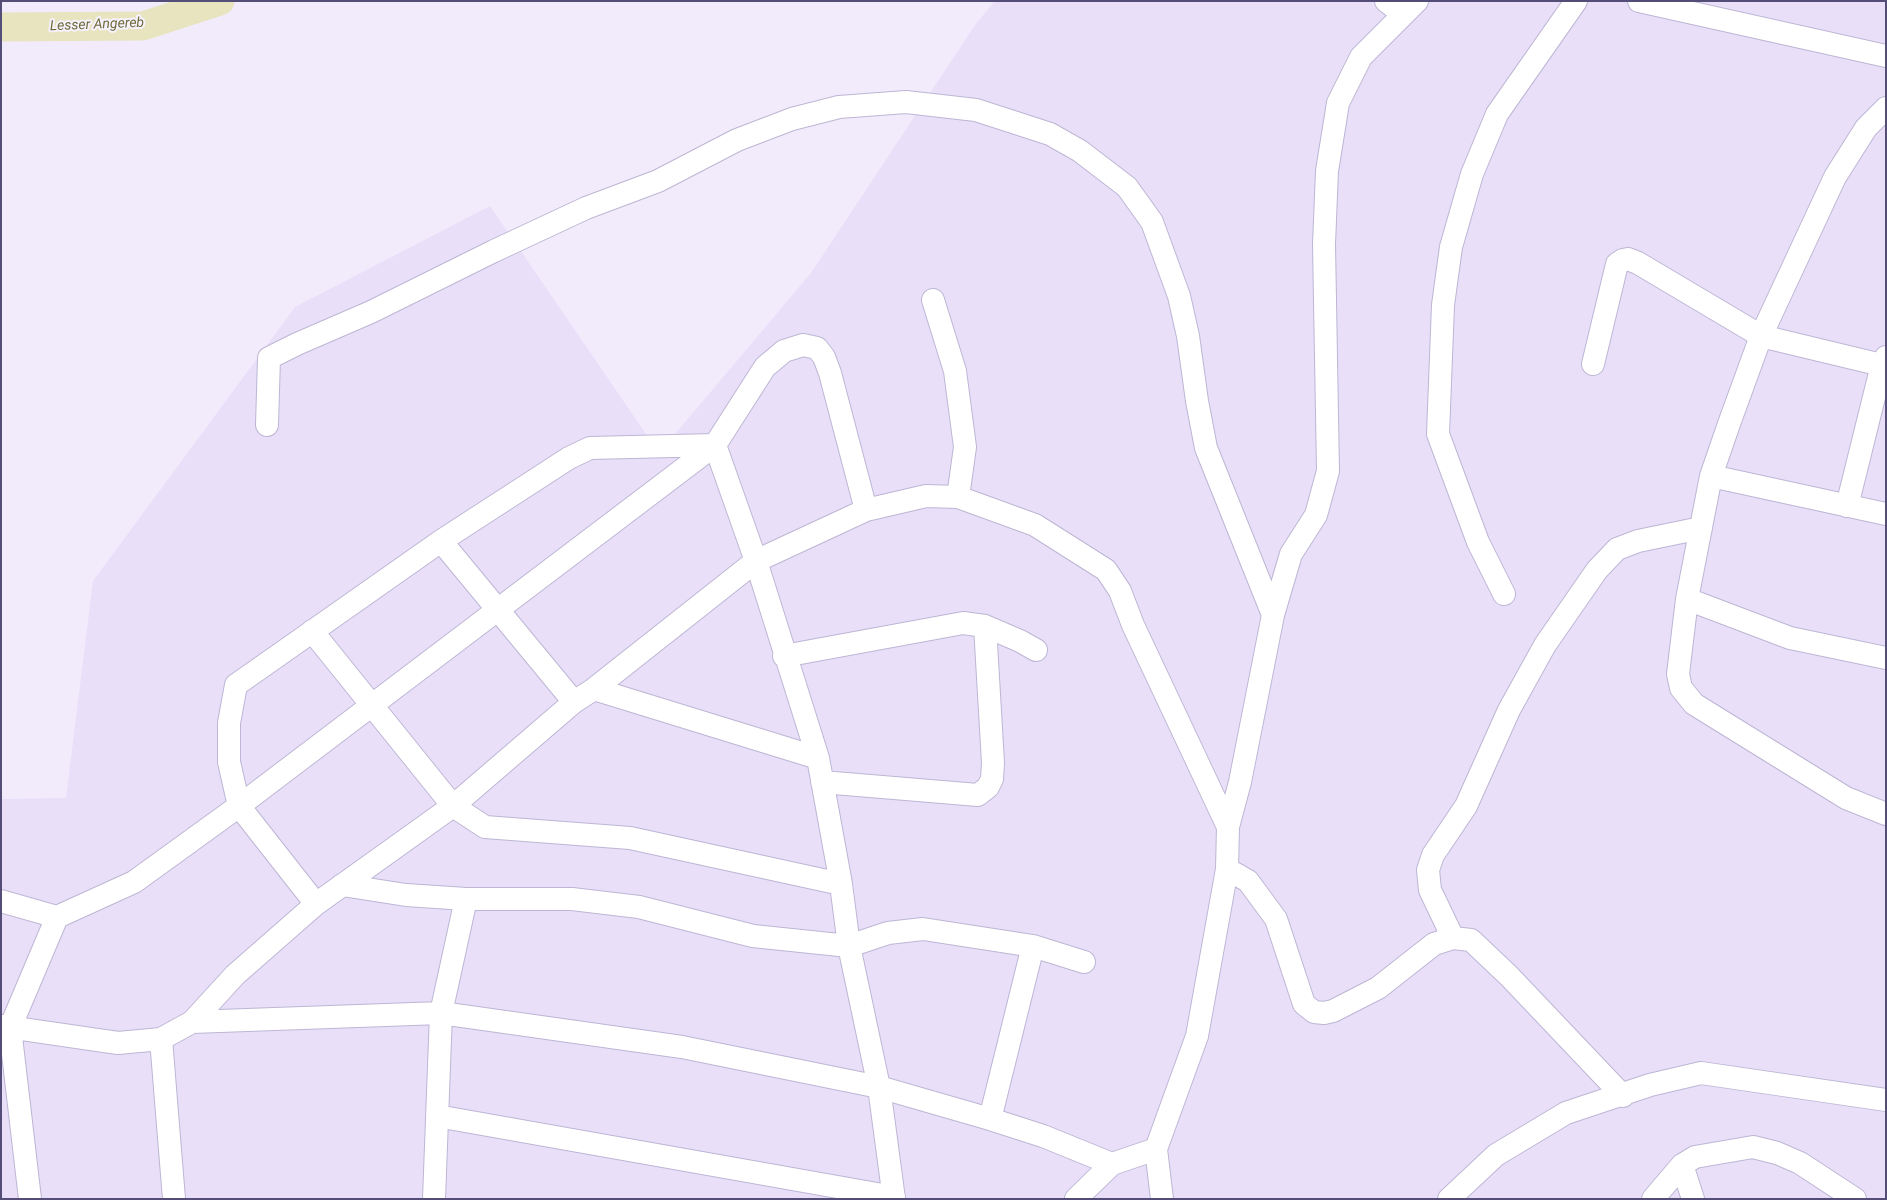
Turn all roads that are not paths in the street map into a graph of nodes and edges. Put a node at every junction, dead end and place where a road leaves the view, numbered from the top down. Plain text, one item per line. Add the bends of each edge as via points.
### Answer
1 (1576, 1) edge
2 (1638, 1) edge
3 (1402, 5) edge
4 (1886, 56) edge
5 (1886, 108) edge
6 (933, 300) dead end
7 (1761, 336) junction
8 (1885, 363) edge
9 (1593, 364) dead end
10 (267, 425) dead end
11 (715, 445) junction
12 (1711, 476) junction
13 (958, 497) junction
14 (1847, 506) junction
15 (866, 510) junction
16 (1886, 514) edge
17 (1701, 528) junction
18 (441, 541) junction
19 (756, 562) junction
20 (1504, 594) dead end
21 (1688, 598) junction
22 (498, 610) junction
23 (1273, 615) junction
24 (985, 626) junction
25 (312, 631) junction
26 (1036, 650) dead end
27 (784, 656) junction
28 (1886, 658) edge
29 (594, 689) junction
30 (574, 702) junction
31 (372, 705) junction
32 (818, 758) junction
33 (822, 782) junction
34 (240, 806) junction
35 (453, 806) junction
36 (1886, 814) edge
37 (1228, 827) junction
38 (1226, 869) junction
39 (841, 884) junction
40 (342, 885) junction
41 (466, 898) junction
42 (1, 901) edge
43 (316, 904) junction
44 (57, 917) junction
45 (1453, 938) junction
46 (849, 946) junction
47 (1033, 946) junction
48 (1084, 962) dead end
49 (441, 1013) junction
50 (192, 1022) junction
51 (6, 1027) edge
52 (161, 1039) junction
53 (879, 1087) junction
54 (1623, 1096) junction
55 (1886, 1100) edge
56 (437, 1116) junction
57 (990, 1119) junction
58 (1156, 1149) junction
59 (1112, 1164) junction
60 (1682, 1165) junction
61 (894, 1198) edge
62 (30, 1199) edge
63 (174, 1199) edge
64 (434, 1199) edge
65 (1076, 1199) edge
66 (1162, 1199) edge
67 (1449, 1199) edge
68 (1652, 1199) edge
69 (1693, 1199) edge
70 (1855, 1199) edge

1 - 20 street via 1498,114 1490,131 1472,174 1452,247 1444,305 1438,434 1478,542
2 - 4 street
3 - 23 street via 1361,57 1338,102 1327,171 1324,244 1328,471 1316,515 1291,554
5 - 7 street via 1866,128 1835,178
6 - 13 street via 955,371 965,447
7 - 8 street
7 - 9 street via 1628,259 1617,264
7 - 12 street
8 - 14 street
10 - 23 street via 270,358 586,208 658,181 737,140 792,119 839,107 906,102 976,110 1050,134 1080,151 1127,187 1152,222 1179,296 1206,448
11 - 15 street via 765,367 792,348 803,345 817,348 830,373
11 - 18 street via 590,448 569,458
11 - 19 street
11 - 22 street
12 - 14 street
12 - 17 street
13 - 15 street via 926,496
13 - 37 street via 1035,525 1106,570 1120,591
14 - 16 street
15 - 19 street
17 - 21 street
17 - 45 street via 1638,541 1617,549 1596,570 1545,645 1508,710 1466,806 1432,855 1428,870 1430,890
18 - 22 street
18 - 25 street
19 - 27 street
19 - 29 street
21 - 28 street via 1790,638
21 - 36 street via 1678,674 1687,698 1846,798
22 - 30 street
22 - 31 street
23 - 37 street
24 - 26 street
24 - 27 street via 963,623
24 - 33 street via 993,763 988,787 978,795
25 - 31 street
25 - 34 street via 236,685 229,724 229,762
27 - 32 street
29 - 30 street
29 - 32 street
30 - 35 street
31 - 34 street
31 - 35 street
32 - 33 street
33 - 39 street
34 - 43 street
34 - 44 street via 134,882
35 - 39 street via 485,828 630,838
35 - 40 street
37 - 38 street
38 - 45 street via 1248,880 1276,919 1304,1004 1314,1012 1333,1011 1378,988 1434,944
38 - 58 street via 1197,1036
39 - 46 street
40 - 41 street via 406,895
40 - 43 street
41 - 46 street via 572,899 638,907 753,936
41 - 49 street
42 - 44 street
43 - 50 street via 235,975
44 - 51 street
45 - 54 street via 1470,940 1509,976
46 - 47 street via 923,928
46 - 53 street
47 - 48 street
47 - 57 street
49 - 50 street
49 - 53 street via 682,1047
49 - 56 street
50 - 52 street
51 - 52 street via 118,1043
51 - 62 street
52 - 63 street
53 - 57 street
53 - 61 street
54 - 55 street via 1650,1085 1701,1073
54 - 67 street via 1566,1113 1496,1155
56 - 61 street
56 - 64 street
57 - 59 street
58 - 59 street
58 - 66 street
59 - 65 street
60 - 68 street
60 - 69 street
60 - 70 street via 1695,1157 1753,1147 1800,1163

